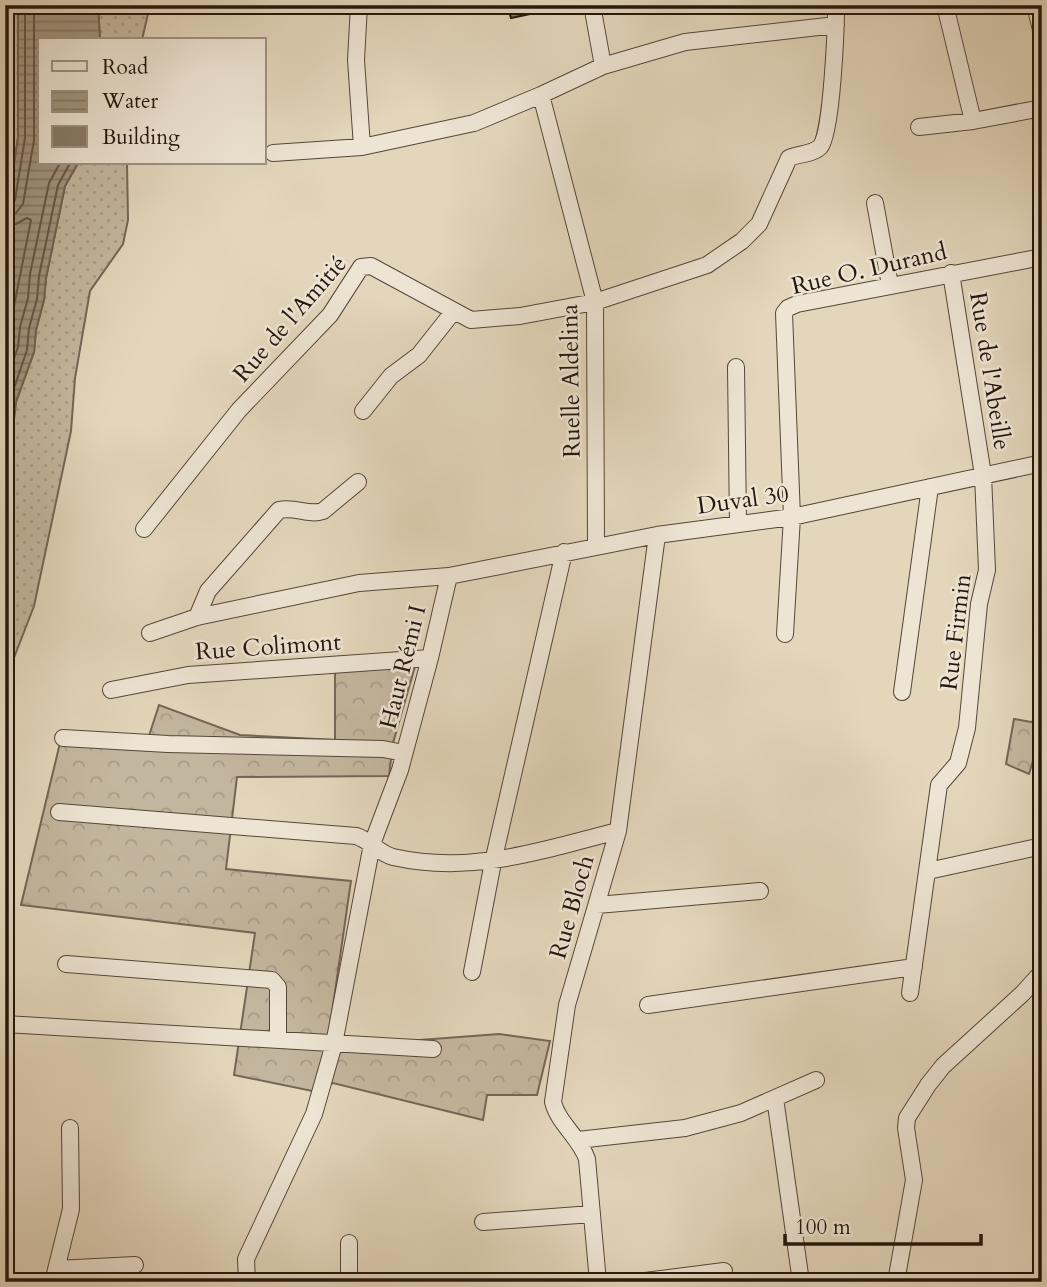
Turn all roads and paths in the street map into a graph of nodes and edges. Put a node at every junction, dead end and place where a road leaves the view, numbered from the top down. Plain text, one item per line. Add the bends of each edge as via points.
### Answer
1 (359, 5) edge
2 (592, 5) edge
3 (835, 5) edge
4 (945, 5) edge
5 (1035, 5) edge
6 (835, 25) junction
7 (1042, 34) edge
8 (604, 66) junction
9 (541, 95) junction
10 (1042, 108) edge
11 (973, 121) junction
12 (919, 127) dead end
13 (362, 147) junction
14 (273, 153) dead end
15 (875, 203) dead end
16 (1042, 257) edge
17 (951, 274) junction
18 (890, 285) junction
19 (595, 302) junction
20 (453, 312) junction
21 (736, 367) dead end
22 (363, 411) dead end
23 (1042, 463) edge
24 (983, 475) junction
25 (358, 482) dead end
26 (930, 487) junction
27 (792, 517) junction
28 (738, 524) junction
29 (144, 529) dead end
30 (657, 535) junction
31 (596, 546) junction
32 (564, 552) junction
33 (449, 576) junction
34 (197, 617) junction
35 (150, 633) dead end
36 (785, 634) dead end
37 (430, 658) junction
38 (111, 690) dead end
39 (902, 692) dead end
40 (63, 738) dead end
41 (404, 753) junction
42 (59, 812) dead end
43 (618, 831) junction
44 (372, 844) junction
45 (1042, 846) edge
46 (493, 862) junction
47 (928, 871) junction
48 (760, 891) dead end
49 (597, 905) junction
50 (66, 964) dead end
51 (914, 967) junction
52 (472, 972) dead end
53 (1042, 972) edge
54 (909, 993) dead end
55 (648, 1005) dead end
56 (5, 1024) edge
57 (278, 1040) junction
58 (334, 1044) junction
59 (433, 1049) dead end
60 (816, 1080) dead end
61 (775, 1098) junction
62 (71, 1128) dead end
63 (578, 1140) junction
64 (592, 1214) junction
65 (483, 1222) dead end
66 (349, 1243) dead end
67 (135, 1265) dead end
68 (724, 1270) dead end
69 (54, 1275) edge
70 (247, 1282) edge
71 (349, 1282) edge
72 (598, 1282) edge
73 (637, 1282) edge
74 (801, 1282) edge
75 (896, 1282) edge

1 - 13 street via 356,60
2 - 8 street
3 - 6 street
4 - 11 street
5 - 7 street
6 - 8 street via 685,42
6 - 19 street, Rue de l'Amitié via 824,139 817,149 789,158 760,224 707,265
8 - 9 street
9 - 13 street via 474,123
9 - 19 street, Ruelle Aldelina
10 - 11 street
11 - 12 street
13 - 14 street
15 - 18 street
16 - 17 street, Rue O. Durand
17 - 18 street, Rue O. Durand
17 - 24 street, Rue de l'Abeille
18 - 27 street, Rue O. Durand via 797,304 784,313
19 - 20 street, Rue de l'Amitié via 478,321
19 - 31 street, Ruelle Aldelina
20 - 22 street via 419,355 391,376
20 - 29 street, Rue de l'Amitié via 371,266 361,267 330,315 239,410
21 - 28 street
23 - 24 street, Duval 30
24 - 26 street, Duval 30
24 - 47 street, Rue Firmin via 987,570 979,604 967,728 958,764 939,785
25 - 34 street via 323,511 279,510 208,591
26 - 27 street, Duval 30
26 - 39 street
27 - 28 street, Duval 30
27 - 36 street
28 - 30 street, Duval 30
30 - 31 street, Duval 30
30 - 43 street, Rue Bloch
31 - 32 street, Duval 30
32 - 33 street, Duval 30
32 - 46 street
33 - 34 street, Duval 30 via 359,583
33 - 37 street, Haut Rémi I
34 - 35 street, Duval 30
37 - 38 street, Rue Colimont via 188,675
37 - 41 street, Haut Rémi I
40 - 41 street via 383,748
41 - 44 street, Haut Rémi I
42 - 44 street via 356,836
43 - 46 street
43 - 49 street, Rue Bloch
44 - 46 street via 394,857 449,864
44 - 58 street, Haut Rémi I
45 - 47 street
46 - 52 street
47 - 51 street
48 - 49 street
49 - 63 street, Rue Bloch via 567,1005 553,1102
50 - 57 street via 272,980 278,987
51 - 54 street
51 - 55 street
53 - 75 street via 943,1066 907,1118 914,1180
56 - 57 street
57 - 58 street
58 - 59 street
58 - 70 street, Haut Rémi I via 314,1114 246,1259
60 - 61 street
61 - 63 street via 685,1128
61 - 74 street
62 - 69 street via 71,1209
63 - 64 street, Rue Bloch via 587,1159
64 - 65 street
64 - 72 street, Rue Bloch
66 - 71 street
67 - 69 street
68 - 73 street

